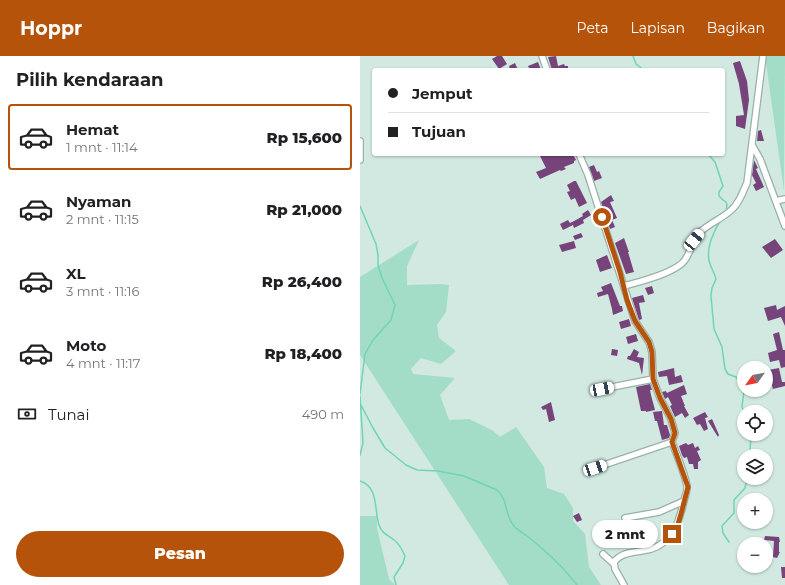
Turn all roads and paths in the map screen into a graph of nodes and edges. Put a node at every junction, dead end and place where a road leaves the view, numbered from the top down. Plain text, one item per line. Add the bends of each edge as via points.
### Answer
1 (542, 56) edge
2 (763, 56) edge
3 (546, 68) edge
4 (360, 141) edge
5 (752, 145) junction
6 (580, 156) edge
7 (360, 160) edge
8 (785, 199) edge
9 (776, 201) junction
10 (785, 226) edge
11 (624, 286) junction
12 (653, 379) junction
13 (602, 389) dead end
14 (672, 442) junction
15 (595, 468) dead end
16 (684, 501) junction
17 (625, 518) dead end
18 (603, 554) dead end
19 (614, 564) junction
20 (624, 585) edge

1 - 3 street
2 - 5 street
4 - 7 street
5 - 9 street
5 - 11 street via 747,183 739,201 730,211 700,233 683,264 654,278
6 - 11 street
8 - 9 street
9 - 10 street
11 - 12 street via 635,321 649,342
12 - 13 street
12 - 14 street via 671,419 675,433
14 - 15 street
14 - 16 street via 688,487
16 - 17 street via 659,512
16 - 19 street via 678,524 672,534 652,549 620,556
18 - 19 street
19 - 20 street

